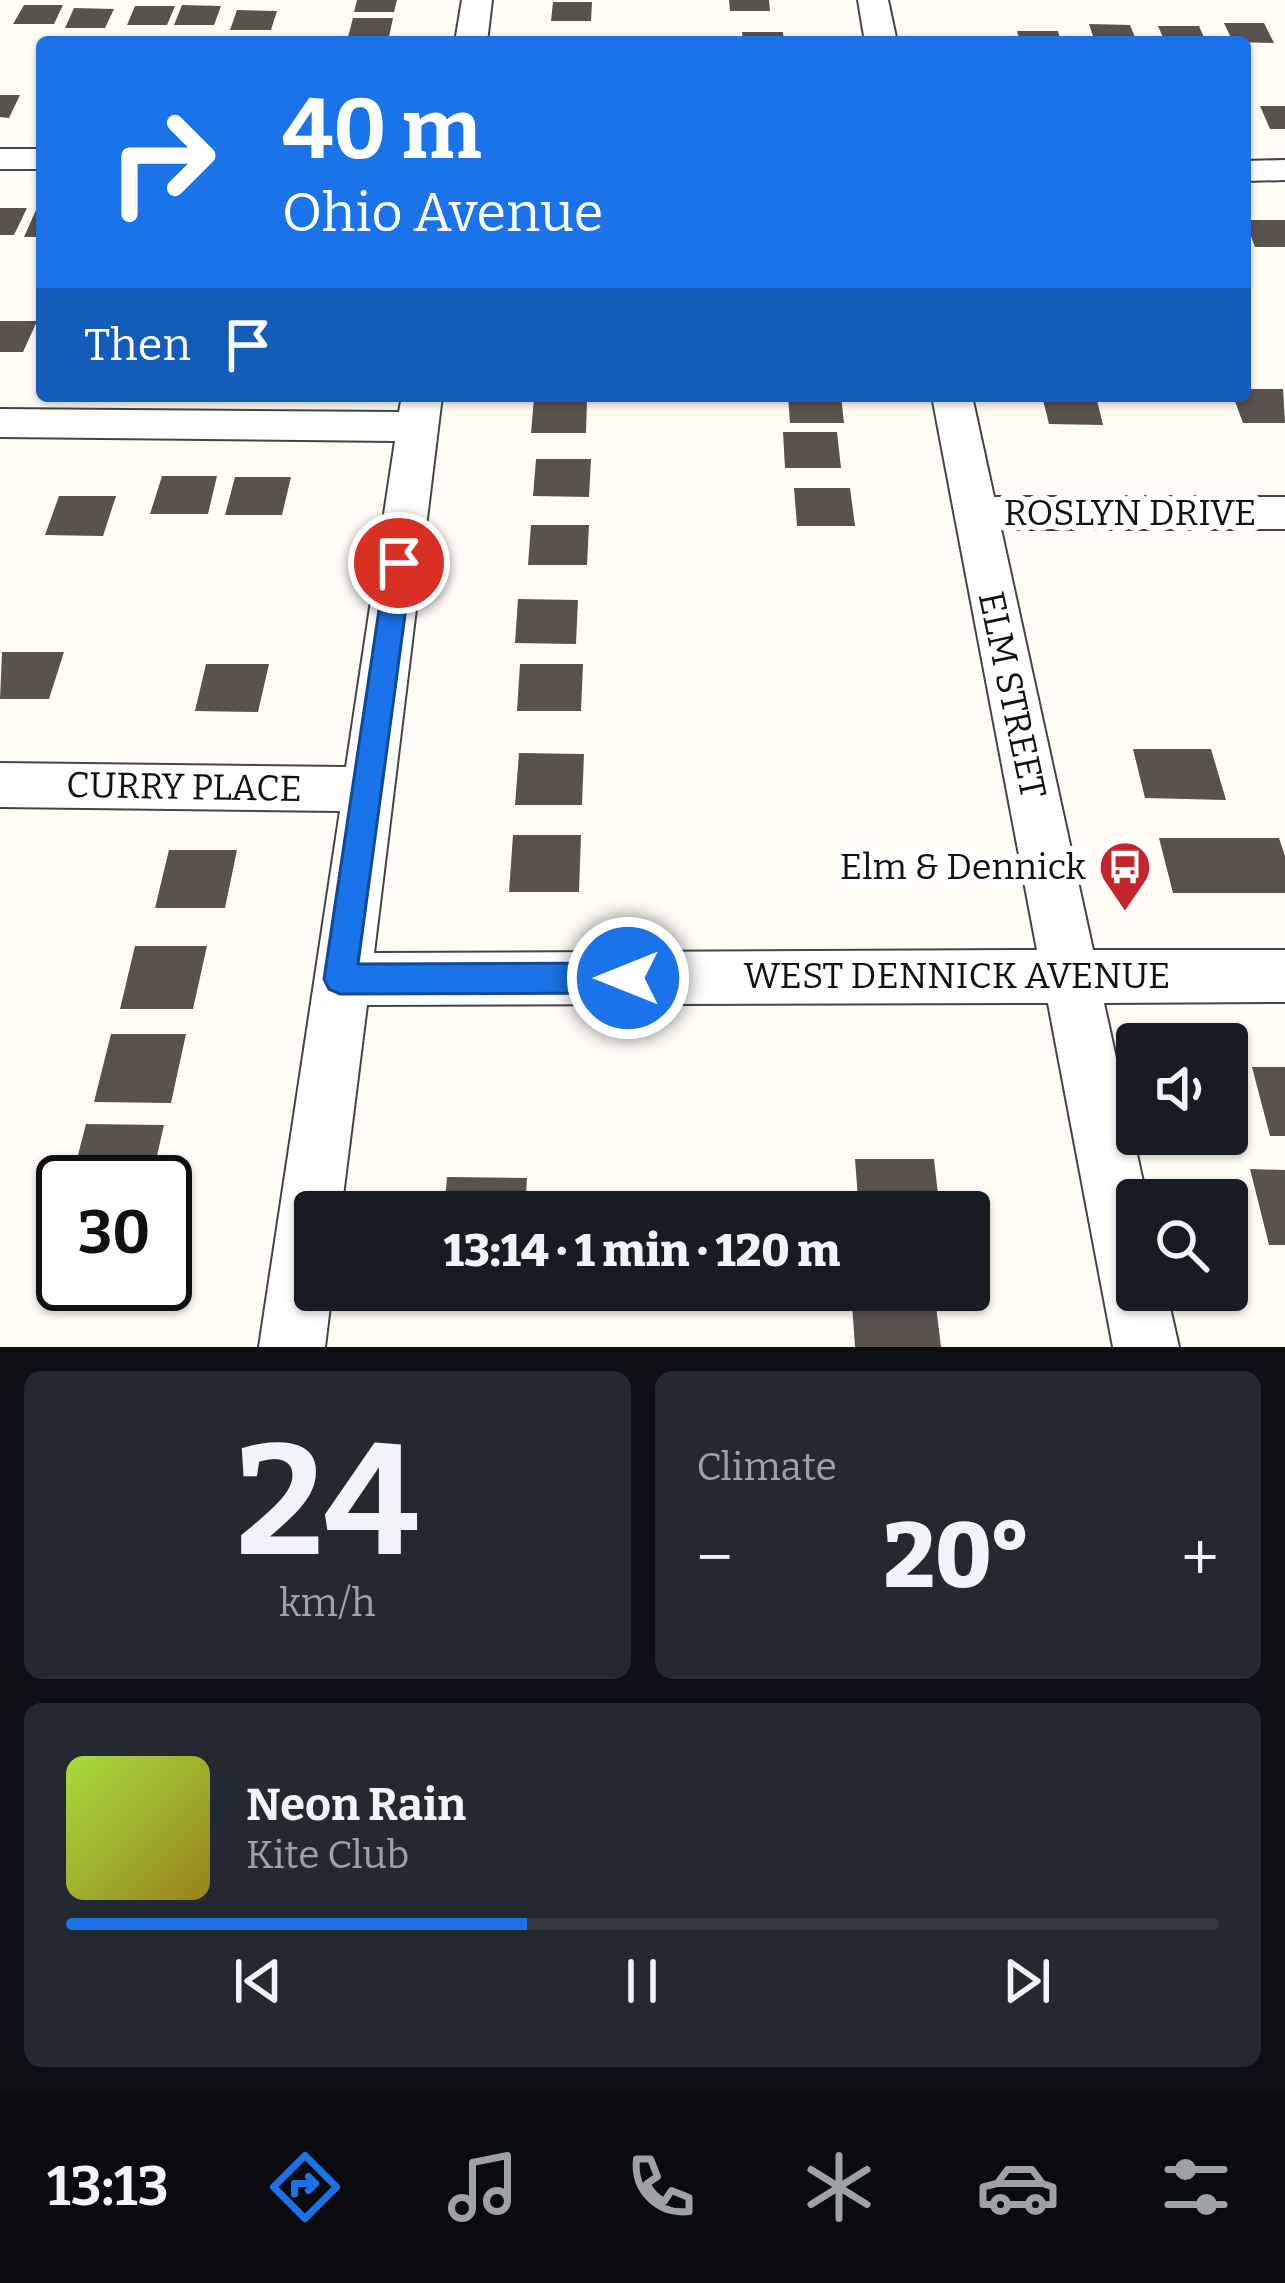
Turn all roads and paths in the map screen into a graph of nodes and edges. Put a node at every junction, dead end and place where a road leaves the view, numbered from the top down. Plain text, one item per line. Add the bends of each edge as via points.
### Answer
1 (477, 0) edge
2 (873, 0) edge
3 (472, 36) edge
4 (880, 36) edge
5 (0, 159) edge
6 (36, 160) edge
7 (1285, 170) edge
8 (1251, 171) edge
9 (953, 402) edge
10 (420, 411) edge
11 (0, 423) edge
12 (975, 513) junction
13 (1285, 513) edge
14 (0, 785) edge
15 (367, 789) junction
16 (1070, 976) junction
17 (1285, 976) edge
18 (340, 979) junction
19 (292, 1347) edge
20 (1146, 1347) edge

1 - 3 street
2 - 4 street
5 - 6 street
7 - 8 street
9 - 12 street, ELM STREET
10 - 11 street
10 - 15 street
12 - 13 street, ROSLYN DRIVE
12 - 16 street, ELM STREET
14 - 15 street, CURRY PLACE
15 - 18 street
16 - 17 street, WEST DENNICK AVENUE
16 - 18 street, WEST DENNICK AVENUE
16 - 20 street, ELM STREET
18 - 19 street

